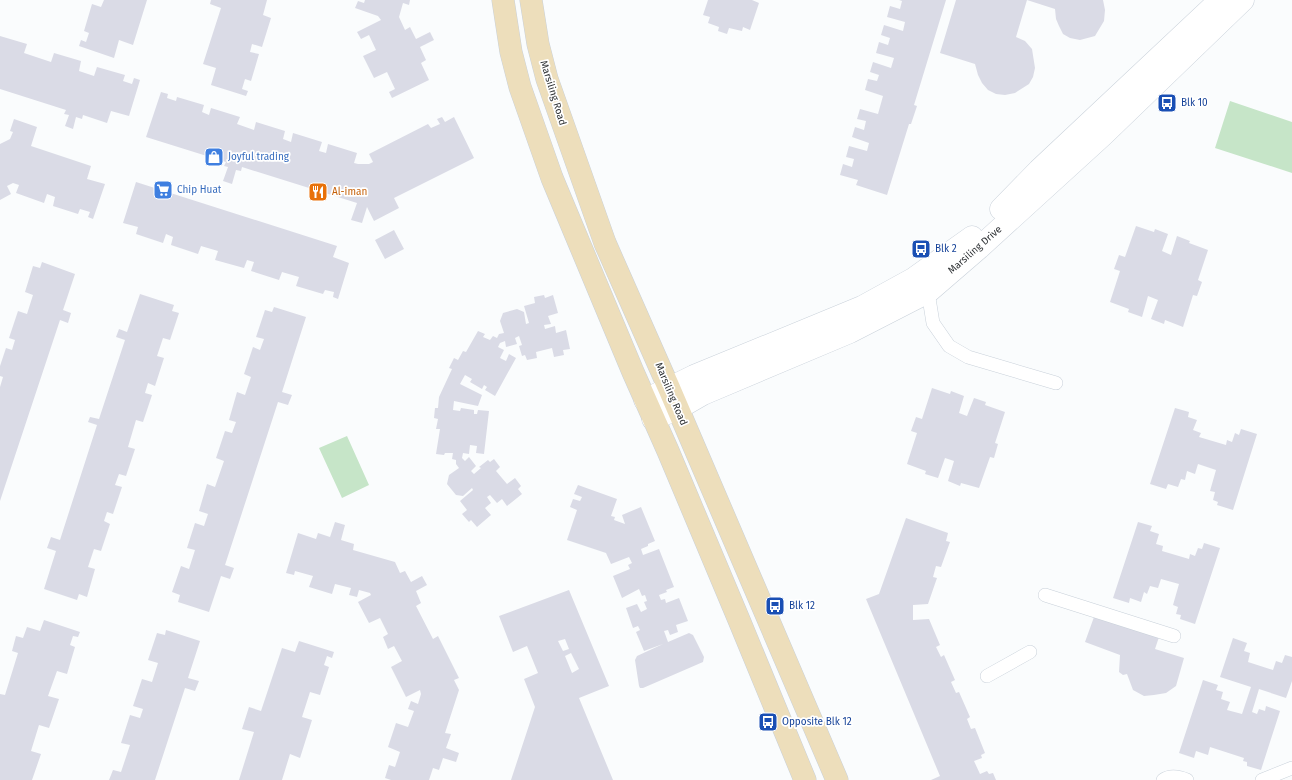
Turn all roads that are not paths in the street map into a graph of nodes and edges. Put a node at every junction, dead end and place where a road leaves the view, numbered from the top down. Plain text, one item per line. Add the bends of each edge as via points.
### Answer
1 (503, 0) edge
2 (531, 0) edge
3 (1220, 0) edge
4 (1243, 0) edge
5 (920, 286) junction
6 (1056, 383) dead end
7 (669, 388) junction
8 (677, 409) junction
9 (649, 410) junction
10 (1045, 595) dead end
11 (1174, 636) dead end
12 (1030, 652) dead end
13 (987, 676) dead end
14 (1292, 768) edge
15 (805, 780) edge
16 (837, 780) edge
17 (1163, 780) edge
18 (1187, 780) edge
19 (1262, 780) edge

1 - 9 street via 511,52 520,87 552,178
2 - 7 street, Marsiling Road via 547,79 574,160 605,243
3 - 5 street, Marsiling Drive
4 - 5 street, Marsiling Drive via 1103,135 979,248
5 - 6 lane via 932,323 949,346 968,357
5 - 7 street, Marsiling Drive
5 - 8 street, Marsiling Drive via 850,332 702,394
7 - 8 street, Marsiling Road
7 - 9 street, Marsiling Drive
8 - 9 street, Marsiling Drive
8 - 16 street, Marsiling Road
9 - 15 street
10 - 11 lane
12 - 13 lane
14 - 19 lane
17 - 18 lane via 1178,777

